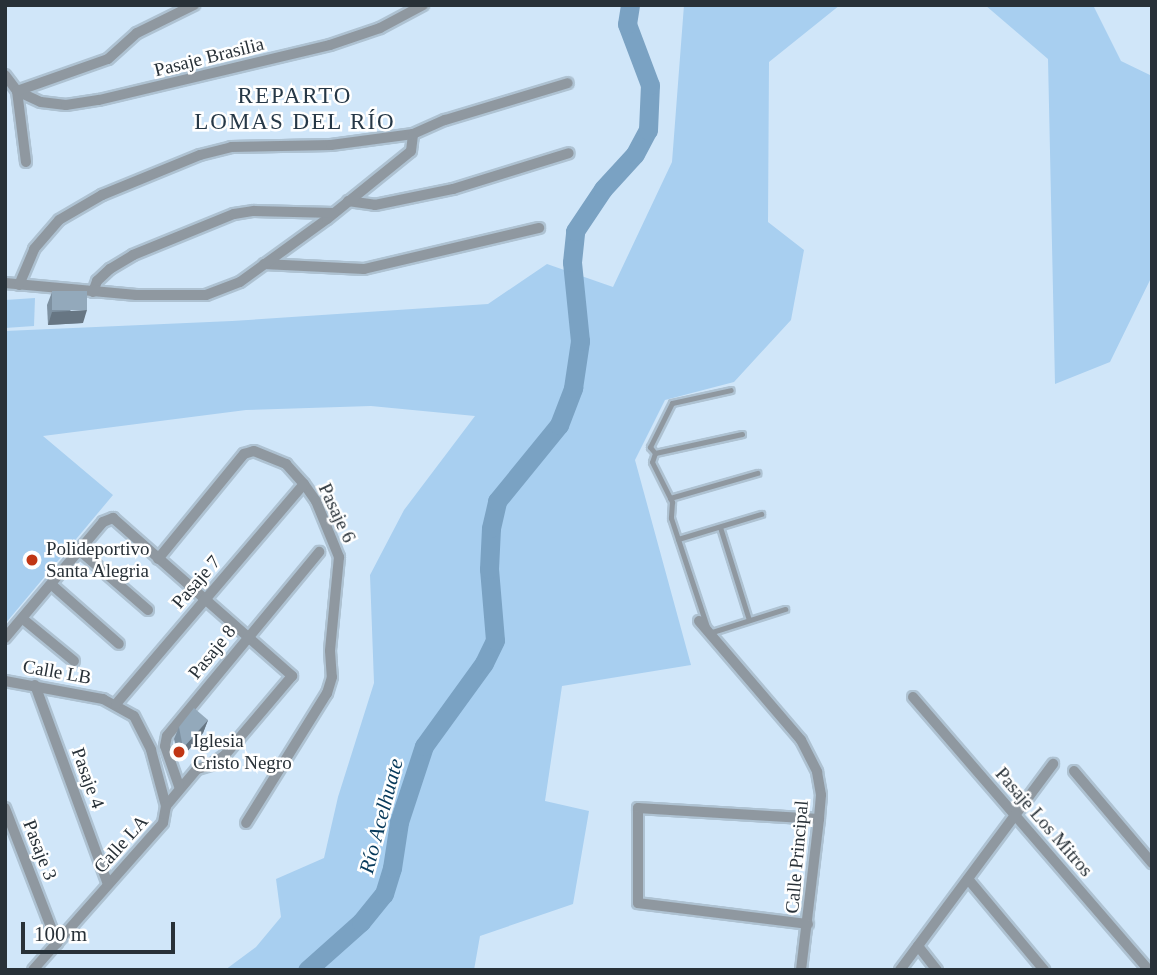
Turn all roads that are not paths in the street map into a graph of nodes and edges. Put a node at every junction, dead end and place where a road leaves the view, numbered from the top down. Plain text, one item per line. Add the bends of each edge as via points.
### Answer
1 (194, 5) edge
2 (423, 5) edge
3 (5, 75) edge
4 (568, 83) dead end
5 (17, 91) junction
6 (412, 134) junction
7 (569, 153) dead end
8 (26, 162) dead end
9 (348, 201) junction
10 (334, 213) junction
11 (539, 228) dead end
12 (264, 264) junction
13 (5, 283) edge
14 (19, 285) junction
15 (93, 292) junction
16 (731, 390) dead end
17 (742, 434) dead end
18 (655, 453) junction
19 (757, 473) dead end
20 (304, 484) junction
21 (670, 498) junction
22 (761, 514) dead end
23 (720, 527) junction
24 (678, 539) junction
25 (80, 551) junction
26 (320, 552) dead end
27 (158, 559) junction
28 (52, 585) junction
29 (204, 600) junction
30 (785, 608) dead end
31 (148, 610) dead end
32 (23, 619) junction
33 (748, 620) junction
34 (699, 621) dead end
35 (709, 633) junction
36 (246, 637) junction
37 (5, 638) edge
38 (119, 644) dead end
39 (74, 661) dead end
40 (5, 681) edge
41 (34, 685) junction
42 (913, 697) dead end
43 (103, 699) joint
44 (116, 704) junction
45 (1054, 764) dead end
46 (1074, 771) dead end
47 (179, 786) junction
48 (166, 806) junction
49 (6, 812) edge
50 (1015, 816) junction
51 (819, 819) junction
52 (246, 823) dead end
53 (1152, 863) edge
54 (968, 879) junction
55 (108, 884) junction
56 (808, 924) junction
57 (57, 943) junction
58 (918, 946) junction
59 (33, 970) edge
60 (801, 970) edge
61 (900, 970) edge
62 (937, 970) edge
63 (1044, 970) edge
64 (1149, 970) edge

1 - 5 street via 137,33 108,59
2 - 5 street, Pasaje Brasilia via 380,28 330,45 99,100 41,102
3 - 5 street
4 - 6 street
5 - 8 street
6 - 9 street via 411,151
6 - 14 street via 331,145 231,147 200,155 102,195 59,220 34,249
7 - 9 street via 440,191 374,205
9 - 10 street
10 - 12 street
10 - 15 street via 234,214 133,255 97,281
11 - 12 street via 364,270
12 - 15 street via 240,282 206,295
13 - 14 street
14 - 15 street
16 - 18 lane via 673,403 650,447
17 - 18 lane
18 - 21 lane via 652,462
19 - 21 lane
20 - 27 street, Pasaje 6 via 286,464 263,452 244,454
20 - 29 street, Pasaje 7
20 - 52 street, Pasaje 6 via 339,557 330,651 332,677 327,693
21 - 24 lane
22 - 23 lane
23 - 24 lane
23 - 33 lane
24 - 35 lane
25 - 27 street via 103,522 113,518
25 - 28 street
25 - 31 street
26 - 36 street, Pasaje 8
27 - 29 street
28 - 32 street
28 - 38 street
29 - 36 street
29 - 44 street, Pasaje 7
30 - 33 lane
32 - 37 street
32 - 39 street
33 - 35 lane
34 - 35 street, Calle Principal
35 - 51 street, Calle Principal via 801,740 817,772
36 - 47 street, Pasaje 8 via 167,736 165,746
36 - 47 street via 292,676 225,755 197,769
40 - 41 street, Calle LB
41 - 43 street, Calle LB
41 - 55 street, Pasaje 4
42 - 50 street, Pasaje Los Mitros
43 - 44 street, Calle LA
44 - 48 street, Calle LA via 134,716 146,734
45 - 50 street
46 - 53 street
47 - 48 street
48 - 55 street, Calle LA via 163,823
49 - 57 street, Pasaje 3
50 - 54 street
50 - 64 street, Pasaje Los Mitros
51 - 56 street, Calle Principal
51 - 56 street via 638,808 638,903
54 - 58 street
54 - 63 street
55 - 57 street, Calle LA
56 - 60 street, Calle Principal
57 - 59 street, Calle LA
58 - 61 street
58 - 62 street

